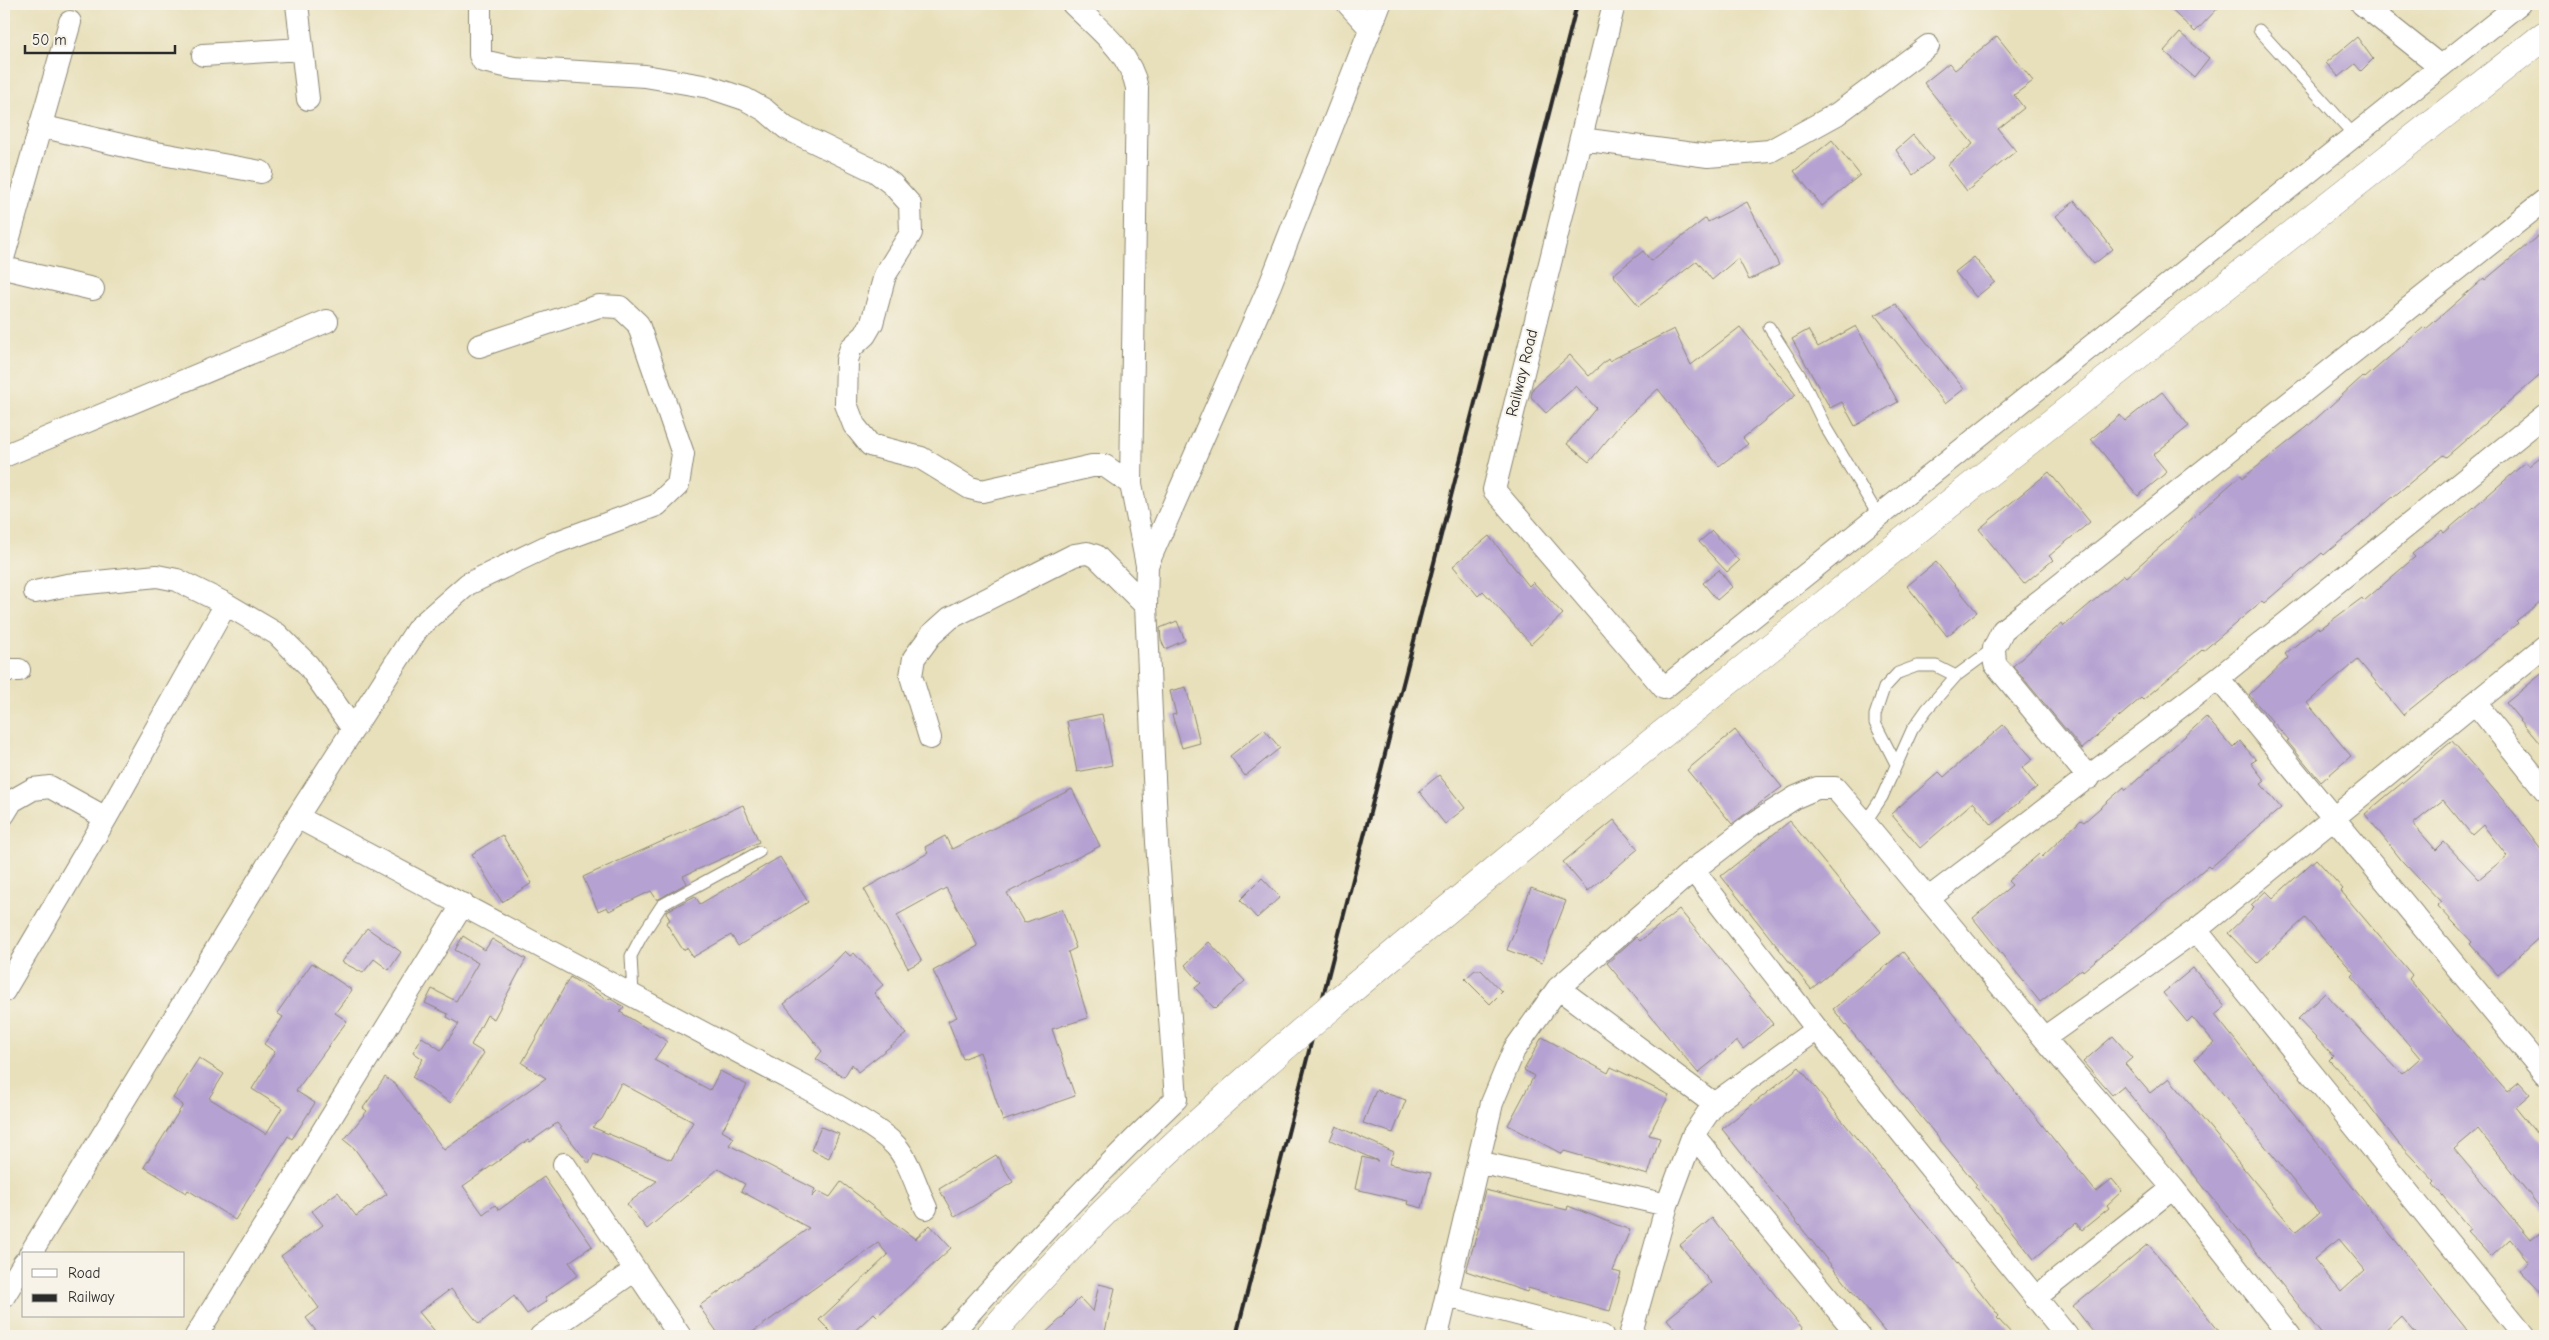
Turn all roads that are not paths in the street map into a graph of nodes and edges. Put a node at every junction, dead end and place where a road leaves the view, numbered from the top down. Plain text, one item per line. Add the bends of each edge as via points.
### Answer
1 (297, 4) edge
2 (480, 4) edge
3 (1074, 4) edge
4 (1348, 4) edge
5 (1380, 4) edge
6 (1614, 4) edge
7 (2362, 4) edge
8 (2519, 4) edge
9 (70, 22) dead end
10 (1370, 28) junction
11 (2259, 30) dead end
12 (2545, 36) edge
13 (1928, 46) dead end
14 (302, 49) junction
15 (202, 55) dead end
16 (2440, 66) junction
17 (308, 99) dead end
18 (40, 126) junction
19 (2354, 135) junction
20 (1581, 139) junction
21 (261, 172) dead end
22 (2545, 200) edge
23 (4, 255) edge
24 (4, 268) edge
25 (93, 289) dead end
26 (327, 321) dead end
27 (1769, 327) dead end
28 (480, 346) dead end
29 (2545, 416) edge
30 (4, 456) edge
31 (1131, 484) junction
32 (1878, 516) junction
33 (1148, 565) junction
34 (35, 592) dead end
35 (226, 604) junction
36 (1146, 606) junction
37 (2545, 646) edge
38 (1994, 648) junction
39 (1956, 676) junction
40 (2218, 678) junction
41 (2476, 704) junction
42 (354, 729) junction
43 (930, 738) dead end
44 (1896, 764) junction
45 (2089, 778) junction
46 (2545, 790) edge
47 (4, 814) edge
48 (296, 817) junction
49 (106, 818) junction
50 (2335, 818) junction
51 (1865, 822) junction
52 (759, 852) dead end
53 (1693, 870) junction
54 (1929, 898) junction
55 (463, 904) junction
56 (2196, 930) junction
57 (1558, 988) junction
58 (4, 991) edge
59 (632, 995) junction
60 (1817, 1029) junction
61 (2044, 1038) junction
62 (2545, 1074) edge
63 (1714, 1104) junction
64 (1693, 1135) junction
65 (1478, 1162) junction
66 (564, 1164) dead end
67 (2173, 1188) junction
68 (1666, 1204) junction
69 (926, 1208) dead end
70 (31, 1252) edge
71 (22, 1267) edge
72 (634, 1270) junction
73 (4, 1296) edge
74 (1448, 1296) junction
75 (2035, 1298) junction
76 (1636, 1332) edge
77 (196, 1336) edge
78 (542, 1336) edge
79 (680, 1336) edge
80 (950, 1336) edge
81 (989, 1336) edge
82 (1437, 1336) edge
83 (1602, 1336) edge
84 (1858, 1336) edge
85 (2067, 1336) edge
86 (2290, 1336) edge
87 (2524, 1336) edge

1 - 14 street
2 - 31 street via 480,55 483,61 514,68 645,76 709,87 746,99 786,128 876,172 910,204 911,233 885,275 872,323 851,348 846,360 846,404 854,426 870,445 920,458 982,492 1092,466 1105,466
3 - 31 street via 1128,60 1137,88
4 - 10 street
5 - 10 street
6 - 20 street, Railway Road
7 - 16 street
8 - 16 street
9 - 18 street
10 - 33 street via 1270,285
11 - 19 lane
12 - 81 main road, bridge via 1996,467 1574,805 1261,1067 1183,1137 1114,1201 1035,1282
13 - 20 street via 1837,114 1770,151 1708,156
14 - 15 street
14 - 17 street
16 - 19 street
18 - 21 street via 151,152
18 - 23 street
19 - 32 street
20 - 32 street, Railway Road via 1494,490 1664,688
22 - 38 street via 2003,630
24 - 25 street
26 - 30 street
27 - 32 lane via 1801,377 1826,428
28 - 42 street via 599,306 620,307 638,324 683,454 678,485 657,505 552,544 468,584 418,628
29 - 40 street
31 - 33 street
33 - 36 street
34 - 35 street via 67,585 157,576 177,580
35 - 42 street via 277,634 308,665
35 - 49 street
36 - 43 street via 1096,556 1087,552 1074,555 950,618 931,635 914,658 911,676
36 - 80 street via 1157,842 1176,1099 1117,1154 1025,1249
37 - 41 street
38 - 39 lane
38 - 45 street via 1995,664
39 - 44 lane via 1912,730
39 - 44 lane via 1936,666 1926,665 1898,673 1884,688 1875,715 1876,723
40 - 45 street
40 - 50 street
41 - 46 street
41 - 50 street
42 - 48 street
44 - 51 lane via 1882,797
45 - 54 street
47 - 49 street via 12,801 33,789 50,787
48 - 55 street
48 - 70 street
49 - 58 street
50 - 56 street
50 - 62 street
51 - 53 street via 1835,788 1817,788 1753,824
51 - 54 street
52 - 59 lane via 662,905 631,956
53 - 57 street
53 - 60 street
54 - 61 street
55 - 59 street
55 - 77 street
56 - 61 street
56 - 87 street
57 - 63 street
57 - 65 street via 1514,1050 1492,1103
59 - 69 street via 816,1093 886,1137 897,1147
60 - 63 street
60 - 75 street
61 - 67 street
63 - 64 street
64 - 68 street
64 - 84 street
65 - 68 street
65 - 74 street
66 - 72 street
67 - 75 street
67 - 86 street
68 - 76 street
71 - 73 street
72 - 78 street
72 - 79 street
74 - 82 street
74 - 83 street
75 - 85 street

